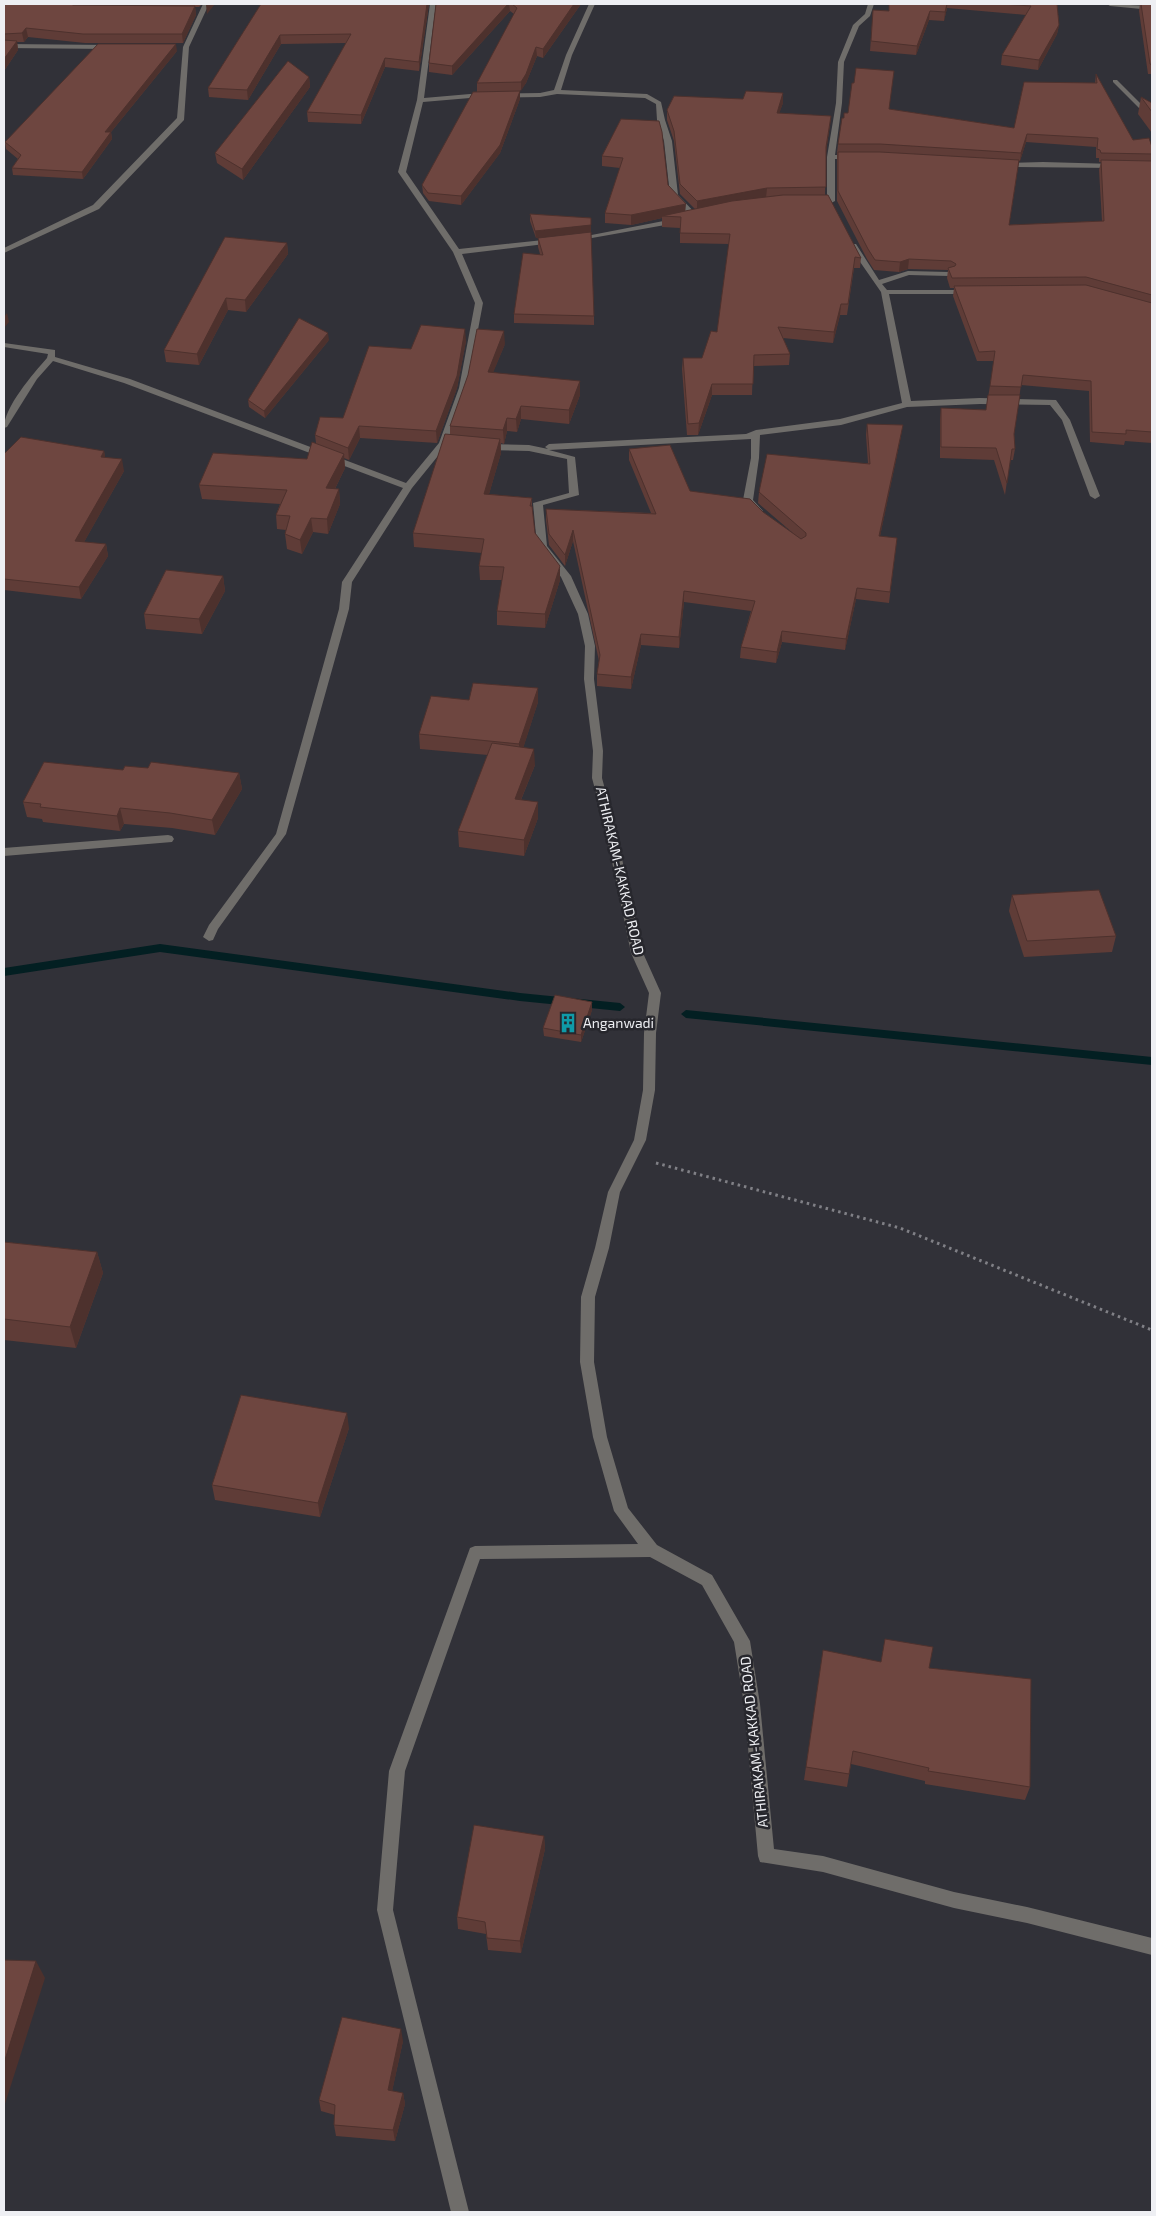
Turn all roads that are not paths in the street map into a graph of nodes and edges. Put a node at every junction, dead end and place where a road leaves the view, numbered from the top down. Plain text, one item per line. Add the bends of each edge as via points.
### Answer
1 (433, 4) edge
2 (592, 4) edge
3 (871, 4) edge
4 (1110, 4) edge
5 (204, 7) edge
6 (1152, 8) edge
7 (192, 10) edge
8 (4, 46) edge
9 (119, 47) edge
10 (177, 47) edge
11 (186, 47) junction
12 (1115, 81) dead end
13 (557, 92) junction
14 (420, 100) junction
15 (1152, 119) edge
16 (832, 157) junction
17 (860, 157) edge
18 (998, 165) edge
19 (1121, 166) edge
20 (822, 201) edge
21 (831, 201) junction
22 (835, 209) edge
23 (702, 214) edge
24 (693, 215) junction
25 (848, 235) edge
26 (4, 251) edge
27 (456, 252) junction
28 (949, 274) edge
29 (877, 283) junction
30 (885, 292) junction
31 (974, 292) edge
32 (4, 345) edge
33 (51, 358) junction
34 (907, 404) junction
35 (4, 425) edge
36 (756, 433) junction
37 (443, 443) junction
38 (529, 448) junction
39 (408, 487) junction
40 (1095, 496) dead end
41 (766, 519) edge
42 (168, 839) dead end
43 (4, 852) edge
44 (208, 937) dead end
45 (652, 1550) junction
46 (1152, 1947) edge
47 (460, 2212) edge

1 - 14 street
2 - 13 street via 569,55
3 - 16 street via 868,14 856,25 841,62
4 - 6 street
5 - 7 street
5 - 11 street
8 - 9 street
10 - 11 street
11 - 26 street via 181,118 96,207
12 - 15 street
13 - 14 street
13 - 24 street via 647,96 659,103 668,141 674,195
14 - 27 street via 402,172
16 - 17 street
16 - 21 street
18 - 19 street
20 - 21 street
21 - 22 street
23 - 24 street
24 - 27 street via 581,238
25 - 29 street
27 - 37 street via 479,303 463,388
28 - 29 street via 908,274
29 - 30 street
30 - 31 street
30 - 34 street
32 - 33 street via 52,352
33 - 35 street
33 - 39 street via 127,381
34 - 36 street via 841,422
34 - 40 street via 980,400 1053,402 1066,420
36 - 38 street via 748,437
36 - 41 street via 748,500
37 - 38 street, ATHIRAKAM-KAKKAD ROAD
37 - 39 street
38 - 45 street, ATHIRAKAM-KAKKAD ROAD via 571,457 574,494 538,503 542,546 566,576 583,614 590,646 589,678 598,750 597,778 637,953 655,992 649,1090 640,1140 614,1192 588,1297 587,1362 600,1437 621,1511
39 - 44 street via 347,582 344,609 281,834
42 - 43 street
45 - 46 street, ATHIRAKAM-KAKKAD ROAD via 707,1580 742,1641 752,1704 766,1856 824,1864 954,1900
45 - 47 street via 475,1552 397,1771 385,1910

